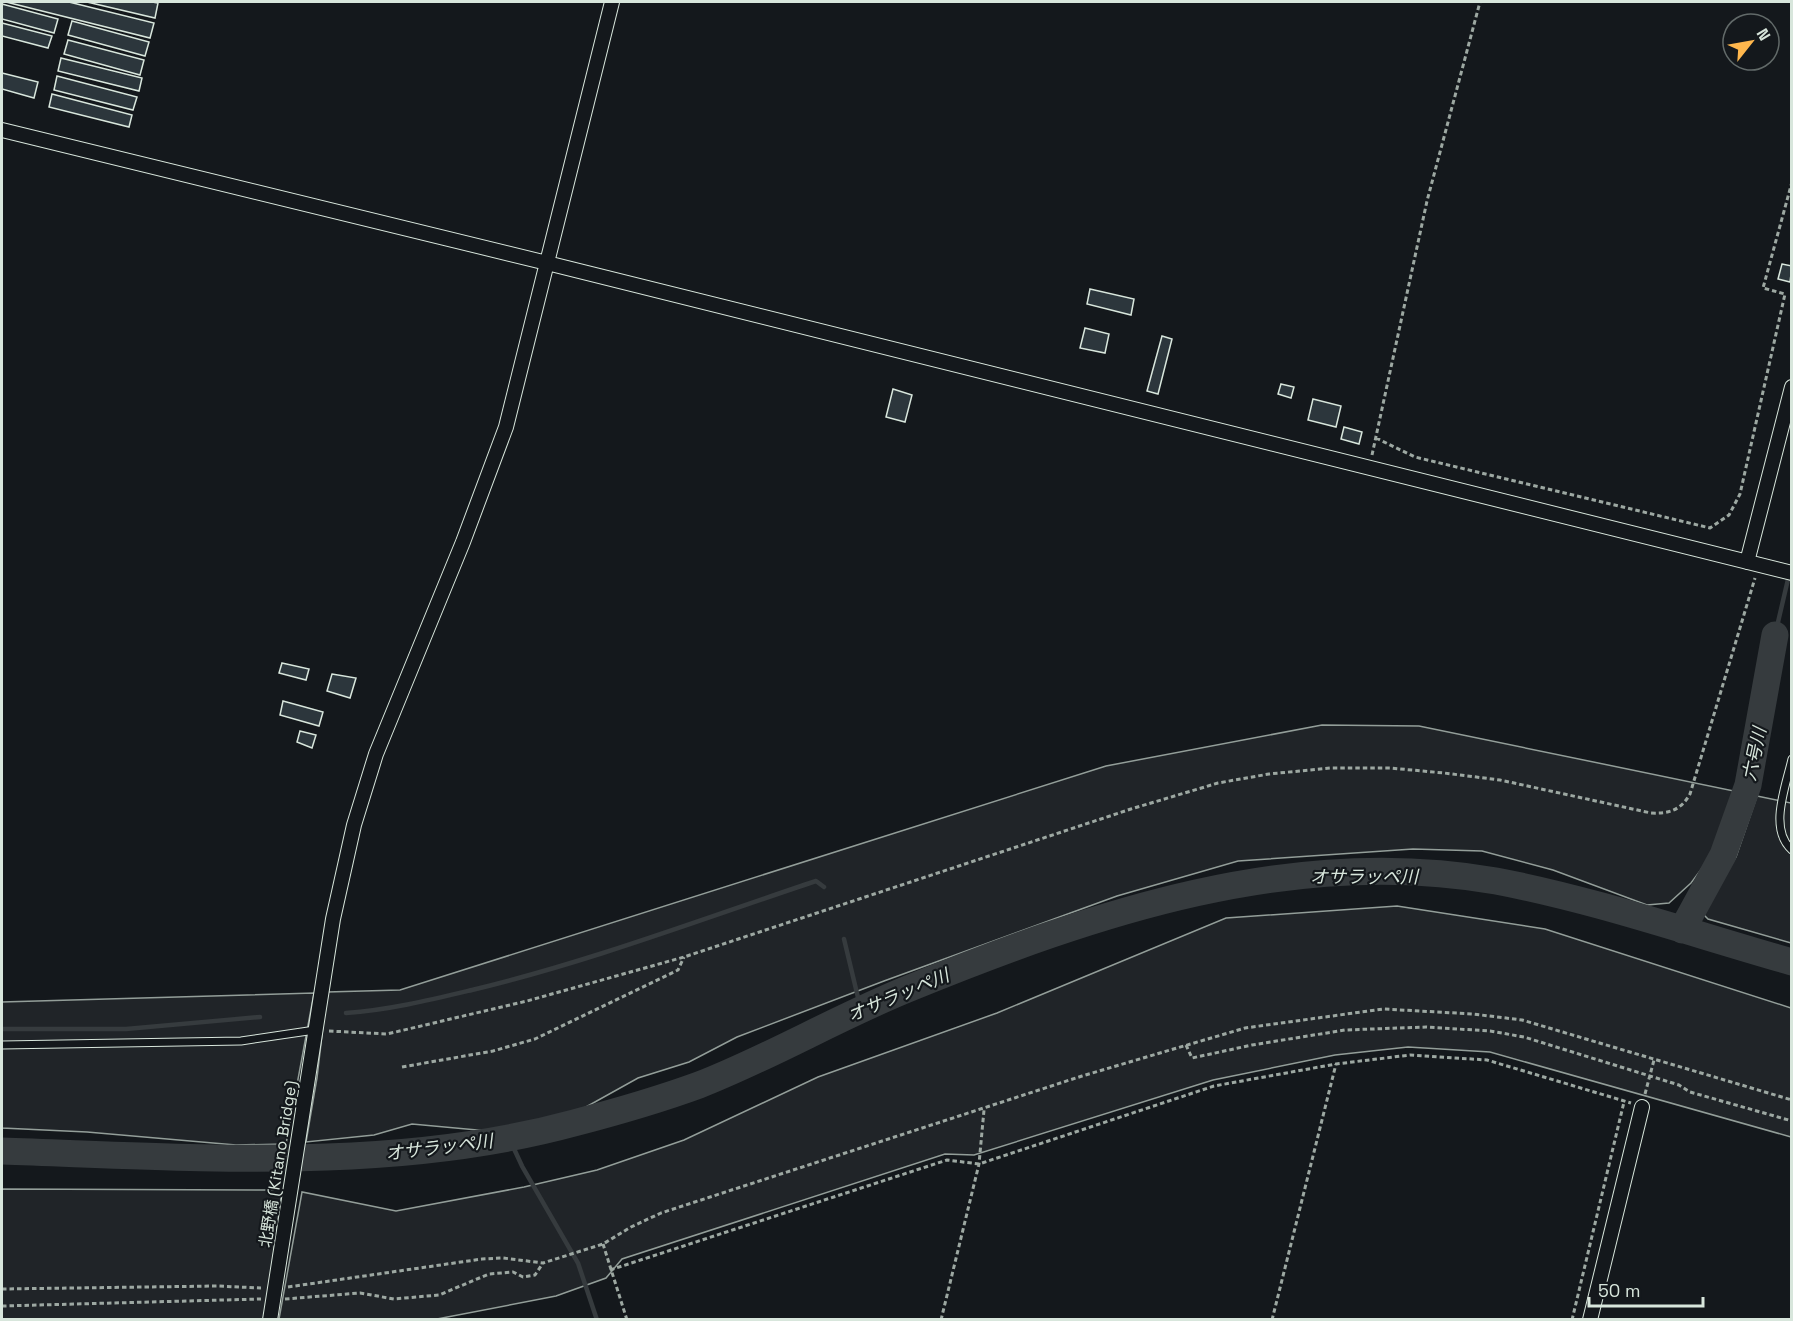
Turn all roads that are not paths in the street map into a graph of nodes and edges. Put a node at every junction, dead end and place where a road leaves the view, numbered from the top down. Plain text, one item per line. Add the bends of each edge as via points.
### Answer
1 (612, 2) edge
2 (2, 130) edge
3 (547, 263) junction
4 (1791, 387) edge
5 (1753, 563) junction
6 (1791, 573) edge
7 (1791, 759) edge
8 (1791, 850) edge
9 (315, 1030) junction
10 (2, 1045) edge
11 (1642, 1107) road end
12 (270, 1320) edge
13 (1590, 1320) edge

1 - 3 street, 北野橋 (Kitano Bridge)
2 - 3 street
3 - 5 street
3 - 9 street, 北野橋 (Kitano Bridge) via 506,427 376,754 354,825 333,919
4 - 5 street
5 - 6 street
7 - 8 lane via 1779,825 1783,841
9 - 10 lane via 240,1041
9 - 12 street, 北野橋 (Kitano Bridge)
11 - 13 street

